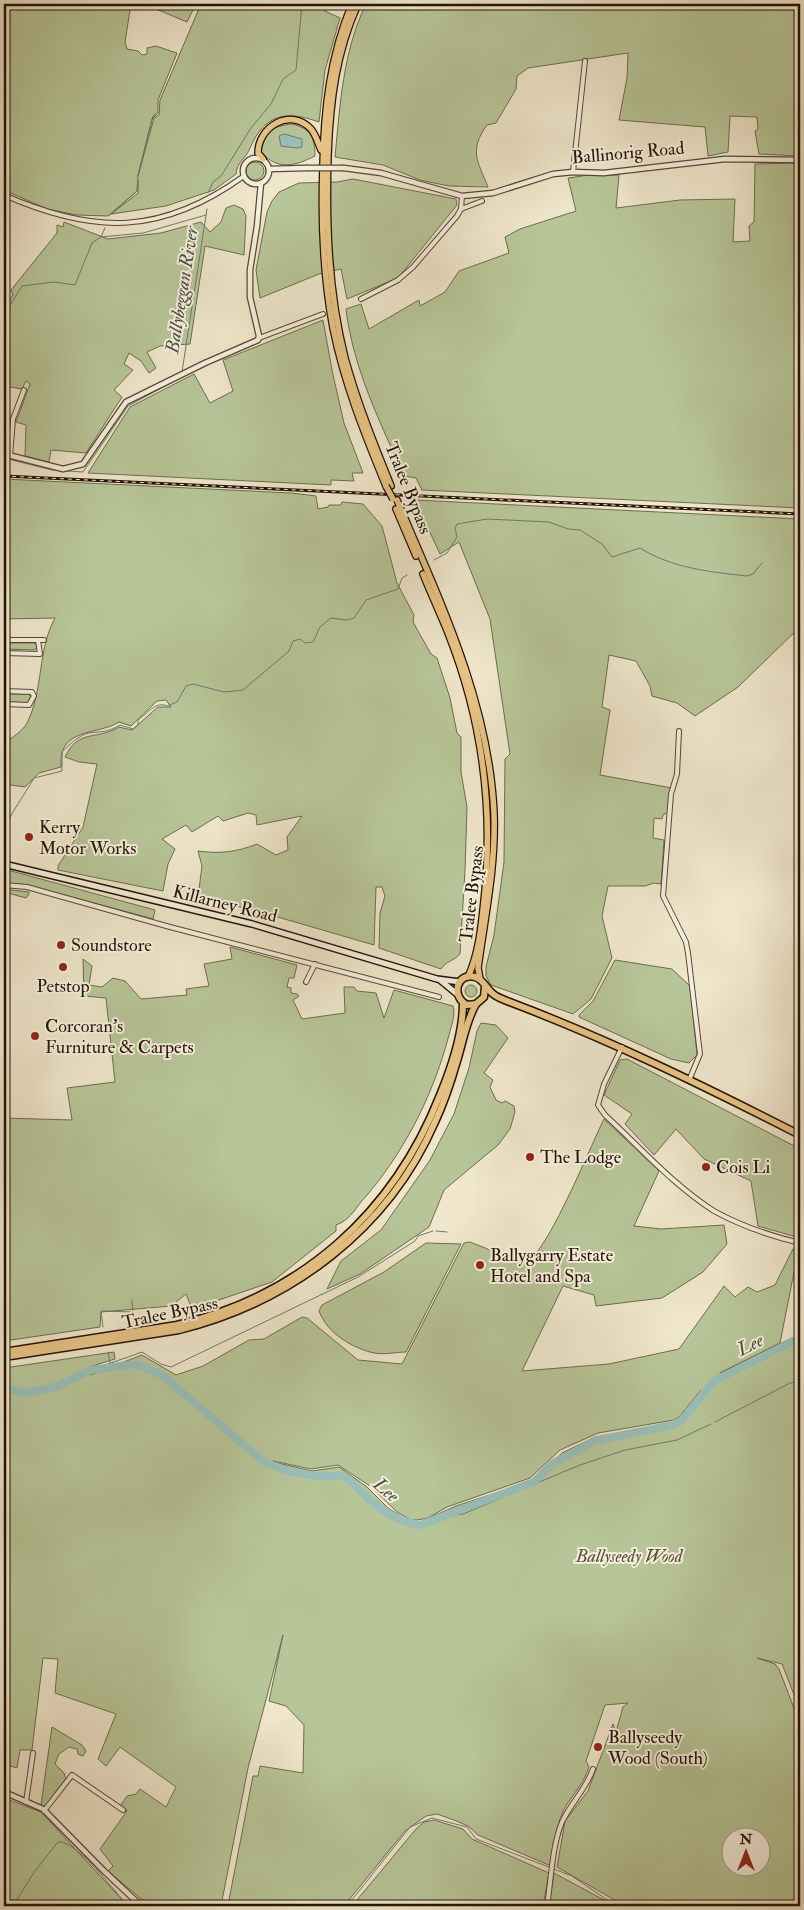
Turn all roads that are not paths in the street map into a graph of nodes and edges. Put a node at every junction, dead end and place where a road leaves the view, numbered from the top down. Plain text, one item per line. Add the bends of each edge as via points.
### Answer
1 (352, 4) edge
2 (358, 4) edge
3 (585, 61) dead end
4 (323, 154) junction
5 (263, 159) junction
6 (800, 160) edge
7 (269, 169) junction
8 (573, 172) junction
9 (244, 176) junction
10 (261, 183) junction
11 (4, 195) edge
12 (462, 196) junction
13 (482, 201) dead end
14 (461, 209) junction
15 (361, 299) dead end
16 (323, 314) dead end
17 (260, 338) junction
18 (24, 390) dead end
19 (4, 454) edge
20 (10, 456) junction
21 (389, 486) junction
22 (395, 499) junction
23 (4, 640) edge
24 (38, 640) junction
25 (44, 640) dead end
26 (4, 653) edge
27 (4, 691) edge
28 (4, 704) edge
29 (679, 731) dead end
30 (4, 864) edge
31 (4, 884) edge
32 (315, 964) junction
33 (468, 977) junction
34 (437, 979) junction
35 (480, 979) junction
36 (306, 982) dead end
37 (460, 982) junction
38 (485, 986) junction
39 (457, 994) junction
40 (439, 997) dead end
41 (506, 1001) junction
42 (480, 1002) junction
43 (464, 1003) junction
44 (622, 1047) junction
45 (690, 1078) junction
46 (800, 1135) edge
47 (800, 1243) edge
48 (4, 1352) edge
49 (4, 1357) edge
50 (33, 1753) dead end
51 (593, 1768) dead end
52 (4, 1792) edge
53 (26, 1802) junction
54 (123, 1810) dead end
55 (44, 1811) junction
56 (145, 1906) edge
57 (547, 1906) edge

1 - 4 main road via 339,38 328,88
2 - 21 main road, Tralee Bypass via 345,37 332,92 328,244 333,296 345,358
3 - 8 street
4 - 5 main road via 310,128 296,120 288,120 278,121 265,130 258,144 258,153
4 - 21 main road, Tralee Bypass via 323,249 334,329 351,394
5 - 7 street
5 - 9 street via 247,161 243,168
6 - 8 street, Ballinorig Road via 725,159 604,173
7 - 10 street via 268,176
7 - 12 street, Ballinorig Road, bridge via 344,168 381,173
8 - 12 street, Ballinorig Road via 553,174 493,193
9 - 10 street via 250,182
9 - 11 street via 194,207 165,217 133,222 68,219
10 - 17 street via 250,270 250,297
12 - 14 street
13 - 14 street
14 - 15 street via 413,267 398,280
16 - 17 street
17 - 20 street via 126,402 83,464 62,469
18 - 20 street via 14,419
19 - 20 street
21 - 22 main road, Tralee Bypass, bridge
22 - 33 main road, Tralee Bypass via 449,634 472,705 483,761 489,830 487,866 476,950
22 - 35 main road, Tralee Bypass via 454,635 477,707 488,763 494,847 478,968
23 - 24 street
24 - 25 street
24 - 26 street via 40,654
27 - 28 street via 32,692 34,696 29,705
29 - 45 street via 663,896 686,942 688,954 700,1054
30 - 34 main road, Killarney Road via 252,924
31 - 32 street via 27,887
32 - 36 street
32 - 40 street
33 - 35 highway
33 - 37 highway
34 - 37 main road, Killarney Road
34 - 39 main road, Killarney Road
35 - 38 highway
37 - 39 highway
38 - 41 highway
38 - 42 highway via 486,993
39 - 43 highway
41 - 42 highway
41 - 44 highway
42 - 43 highway
42 - 49 highway, Tralee Bypass via 469,1016 449,1088 415,1162 371,1220 334,1256 258,1303 202,1324
43 - 48 highway, Tralee Bypass via 458,1041 430,1120 394,1181 368,1216 330,1252 255,1299 202,1319
44 - 45 highway
44 - 47 street via 601,1092 598,1105 605,1115 676,1181 714,1210 756,1230
45 - 46 highway
50 - 53 street
51 - 57 street via 562,1824
52 - 53 street
53 - 55 street
54 - 55 street via 72,1775
55 - 56 street

